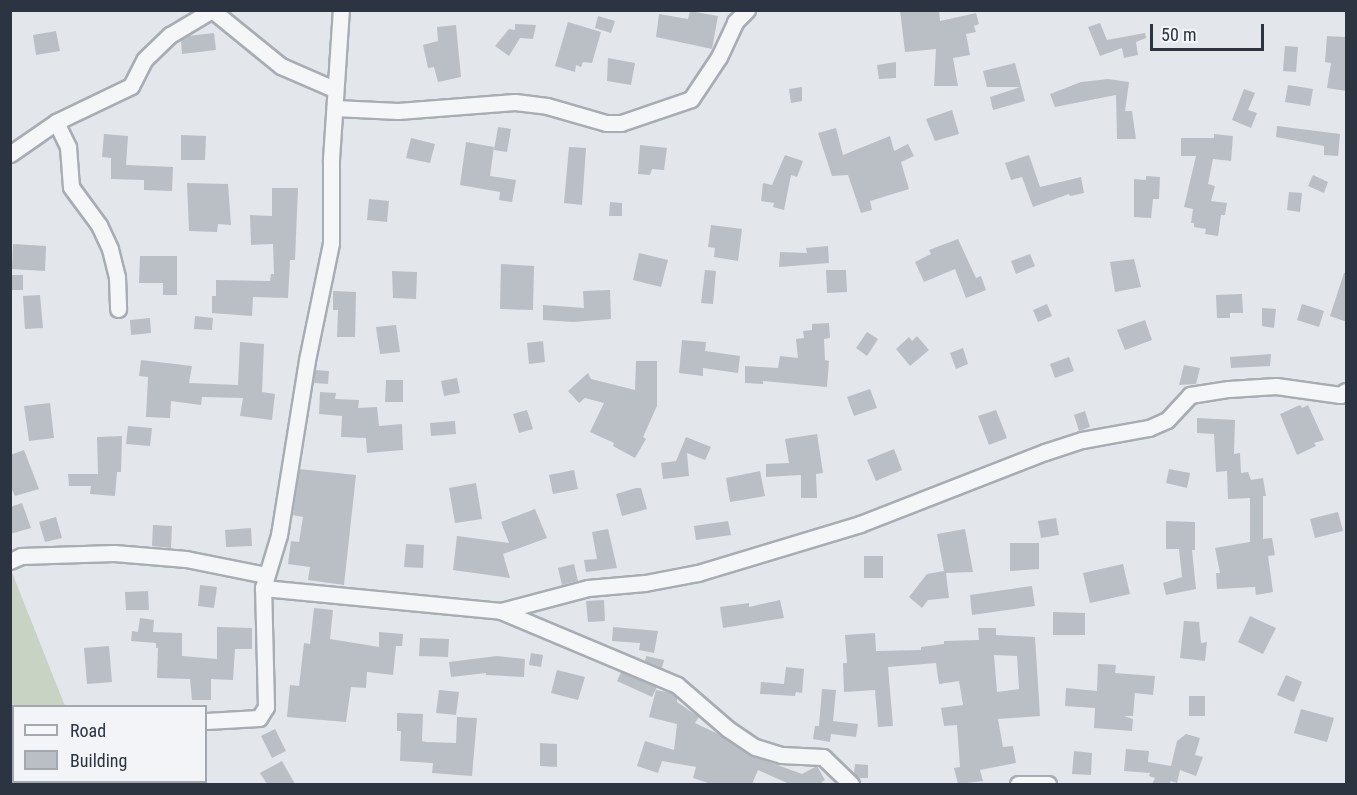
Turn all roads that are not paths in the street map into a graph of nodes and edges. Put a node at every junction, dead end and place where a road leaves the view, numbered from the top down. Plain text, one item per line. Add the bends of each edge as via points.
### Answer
1 (212, 10) edge
2 (341, 10) edge
3 (747, 10) edge
4 (334, 89) junction
5 (335, 108) junction
6 (56, 122) junction
7 (10, 154) edge
8 (118, 309) dead end
9 (1344, 395) edge
10 (10, 561) edge
11 (265, 581) junction
12 (501, 611) junction
13 (207, 721) edge
14 (851, 784) edge
15 (1018, 784) edge
16 (1048, 784) edge

1 - 4 street via 281,66
1 - 6 street via 170,35 145,59 131,87
2 - 4 street
3 - 5 street via 735,22 691,99 621,123 515,102 398,111
4 - 5 street
5 - 11 street via 331,243 307,360 279,535
6 - 7 street
6 - 8 street via 68,147 71,187 99,225 110,249 117,277
9 - 12 street via 1276,386 1190,395 1167,420 1149,428 1082,440 1044,452 860,524 698,573 588,588
10 - 11 street via 21,556 114,553 186,559
11 - 12 street
11 - 13 street via 267,707 259,718
12 - 14 street via 677,685 755,747 781,755 823,757
15 - 16 street

